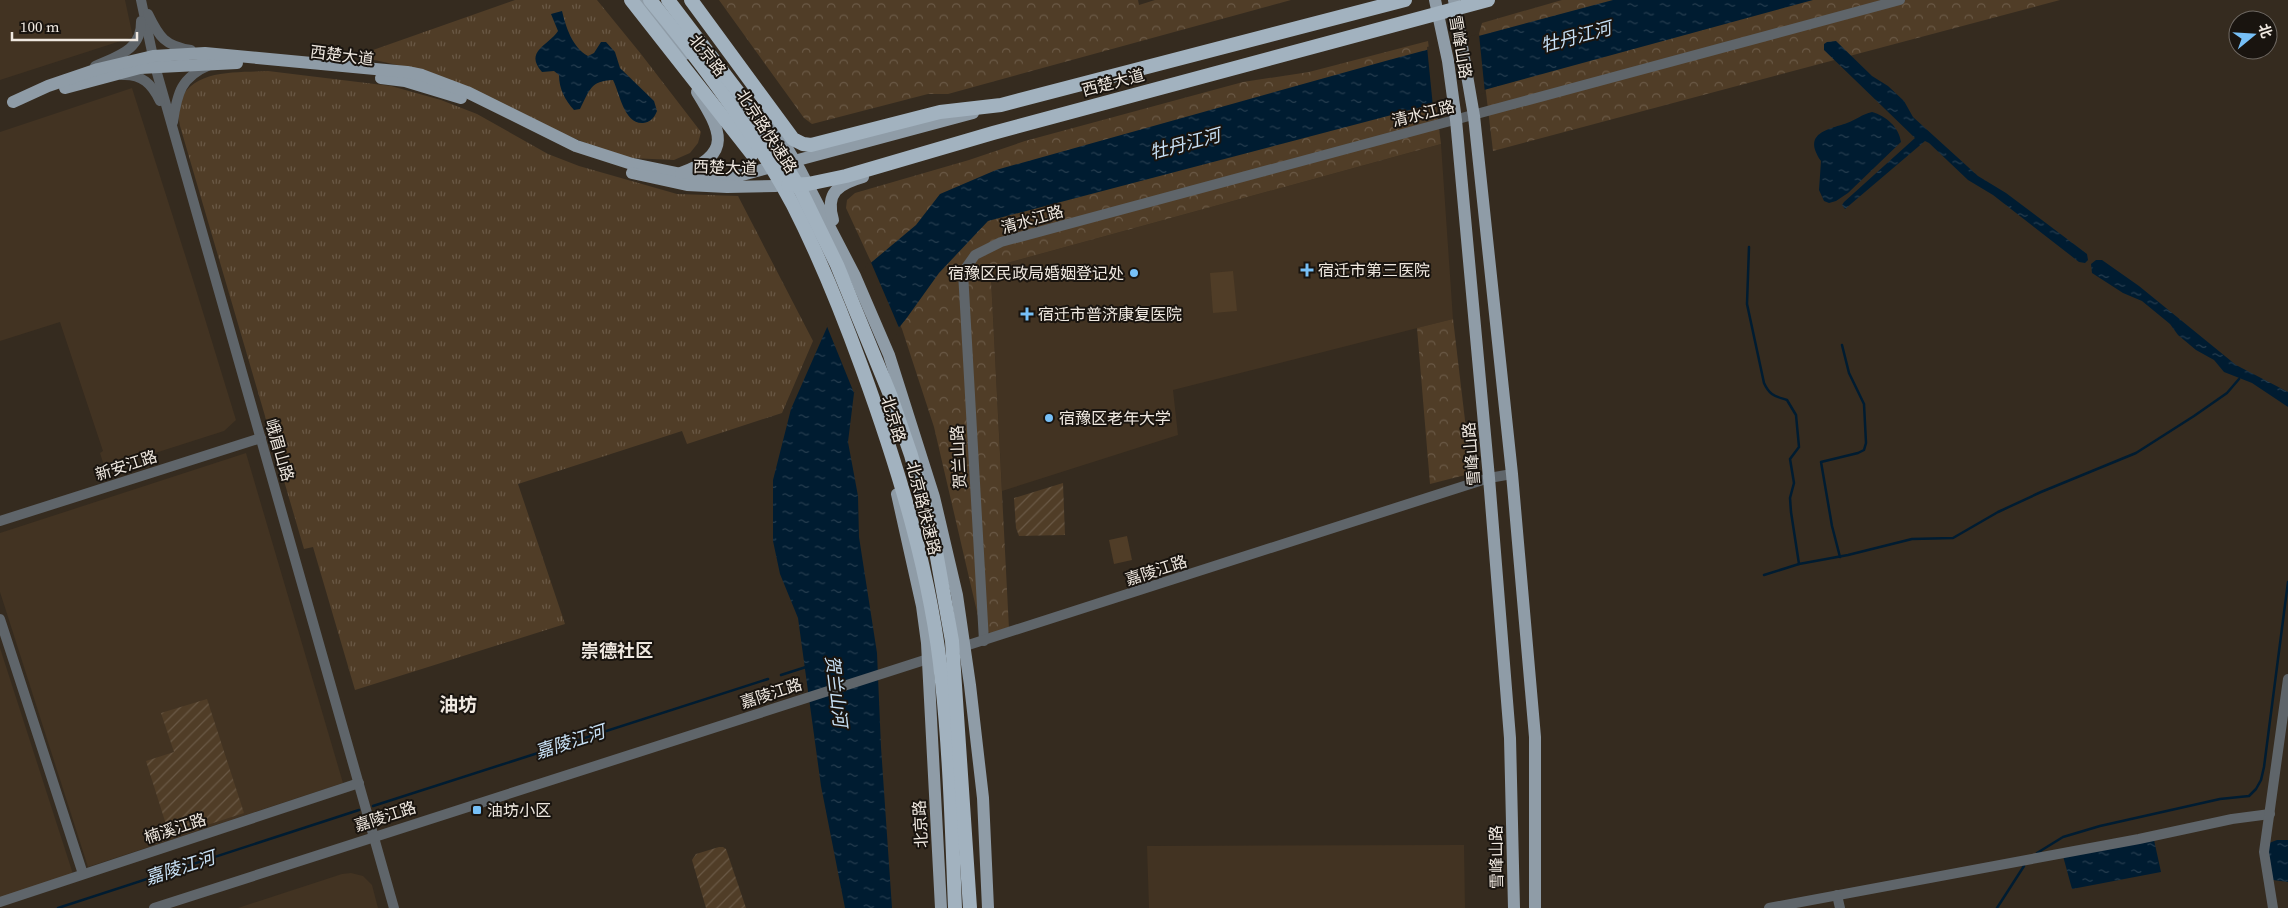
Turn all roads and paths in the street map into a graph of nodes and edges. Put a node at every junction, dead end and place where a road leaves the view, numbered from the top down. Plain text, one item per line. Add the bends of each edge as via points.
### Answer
1 (141, 0) edge
2 (631, 0) edge
3 (640, 0) edge
4 (650, 0) edge
5 (668, 0) edge
6 (684, 0) edge
7 (691, 0) edge
8 (1405, 0) edge
9 (1488, 0) edge
10 (1900, 0) edge
11 (1455, 4) edge
12 (1436, 6) edge
13 (670, 48) junction
14 (205, 53) junction
15 (154, 61) junction
16 (217, 63) junction
17 (111, 76) junction
18 (48, 86) junction
19 (750, 87) junction
20 (13, 102) junction
21 (1001, 105) junction
22 (0, 106) edge
23 (1474, 116) junction
24 (1456, 120) junction
25 (172, 125) junction
26 (1009, 128) junction
27 (795, 160) junction
28 (765, 169) junction
29 (681, 173) junction
30 (808, 184) junction
31 (776, 186) junction
32 (840, 244) junction
33 (963, 272) joint
34 (261, 438) junction
35 (1512, 474) junction
36 (1489, 478) junction
37 (0, 521) edge
38 (0, 619) edge
39 (984, 641) junction
40 (964, 647) junction
41 (928, 659) junction
42 (2288, 679) edge
43 (359, 783) junction
44 (2270, 814) junction
45 (374, 836) junction
46 (83, 874) junction
47 (1837, 895) junction
48 (0, 902) edge
49 (154, 908) edge
50 (394, 908) edge
51 (941, 908) edge
52 (955, 908) edge
53 (970, 908) edge
54 (988, 908) edge
55 (1514, 908) edge
56 (1535, 908) edge
57 (1768, 908) edge
58 (1840, 908) edge
59 (2273, 908) edge

1 - 14 street via 157,32 168,44
1 - 15 street, 峨眉山路
1 - 18 street via 142,29 133,46 124,53
2 - 13 highway
3 - 28 main road, 北京路 via 730,110
4 - 52 highway, 北京路快速路 via 741,120 792,204 850,335 889,440 930,604 942,681
5 - 53 highway, 北京路快速路 via 751,109 801,191 838,265 911,455 933,535 952,641
6 - 19 main road, 北京路
7 - 19 highway
7 - 21 highway via 793,140 803,144 820,143 940,112
8 - 21 highway, 西楚大道
9 - 11 highway
10 - 23 street, 清水江路
11 - 12 highway
11 - 23 main road, 雪峰山路
12 - 24 main road, 雪峰山路
12 - 26 highway, 西楚大道
13 - 28 highway
13 - 29 main road via 716,125 718,137 717,149 711,157 696,168
14 - 15 main road, 西楚大道
14 - 29 main road, 西楚大道 via 422,75 467,92 576,146 632,164
15 - 16 main road, 西楚大道
15 - 17 main road, 西楚大道
15 - 18 main road, 西楚大道 via 136,58
15 - 25 street, 峨眉山路
16 - 25 street via 192,76 180,89
16 - 31 main road, 西楚大道 via 276,65 405,81 452,94 556,145 630,172 687,184
17 - 20 main road, 西楚大道
17 - 25 street via 128,74 145,79 156,92
18 - 20 main road, 西楚大道
19 - 27 main road, 北京路
20 - 22 main road, 西楚大道
21 - 27 main road, 西楚大道
23 - 24 street, 清水江路
23 - 35 main road, 雪峰山路
24 - 33 street, 清水江路 via 1001,242 975,254
24 - 36 main road, 雪峰山路
25 - 34 street, 峨眉山路
26 - 30 highway, 西楚大道
26 - 32 main road via 840,187 831,196 829,206
27 - 28 main road, 西楚大道
27 - 30 main road, 北京路
28 - 29 main road, 西楚大道 via 720,178
28 - 31 highway
30 - 31 highway, 西楚大道
30 - 32 main road, 北京路
31 - 41 main road, 北京路 via 804,236 865,385 900,506 922,606
32 - 40 main road, 北京路 via 889,355 936,506 955,587
33 - 39 street, 贺兰山路
34 - 37 street, 新安江路
34 - 43 street, 峨眉山路
35 - 36 street, 嘉陵江路
35 - 56 main road, 雪峰山路 via 1535,737
36 - 39 street, 嘉陵江路
36 - 55 main road, 雪峰山路 via 1510,738
38 - 46 street
39 - 40 street, 嘉陵江路
40 - 41 street, 嘉陵江路
40 - 54 main road, 北京路 via 980,770
41 - 45 street, 嘉陵江路
41 - 51 main road, 北京路
42 - 44 street
43 - 45 street, 峨眉山路
43 - 46 street, 楠溪江路
44 - 47 street
44 - 59 street via 2264,852
45 - 49 street, 嘉陵江路
45 - 50 street, 峨眉山路
46 - 48 street, 楠溪江路
47 - 57 street
47 - 58 street

